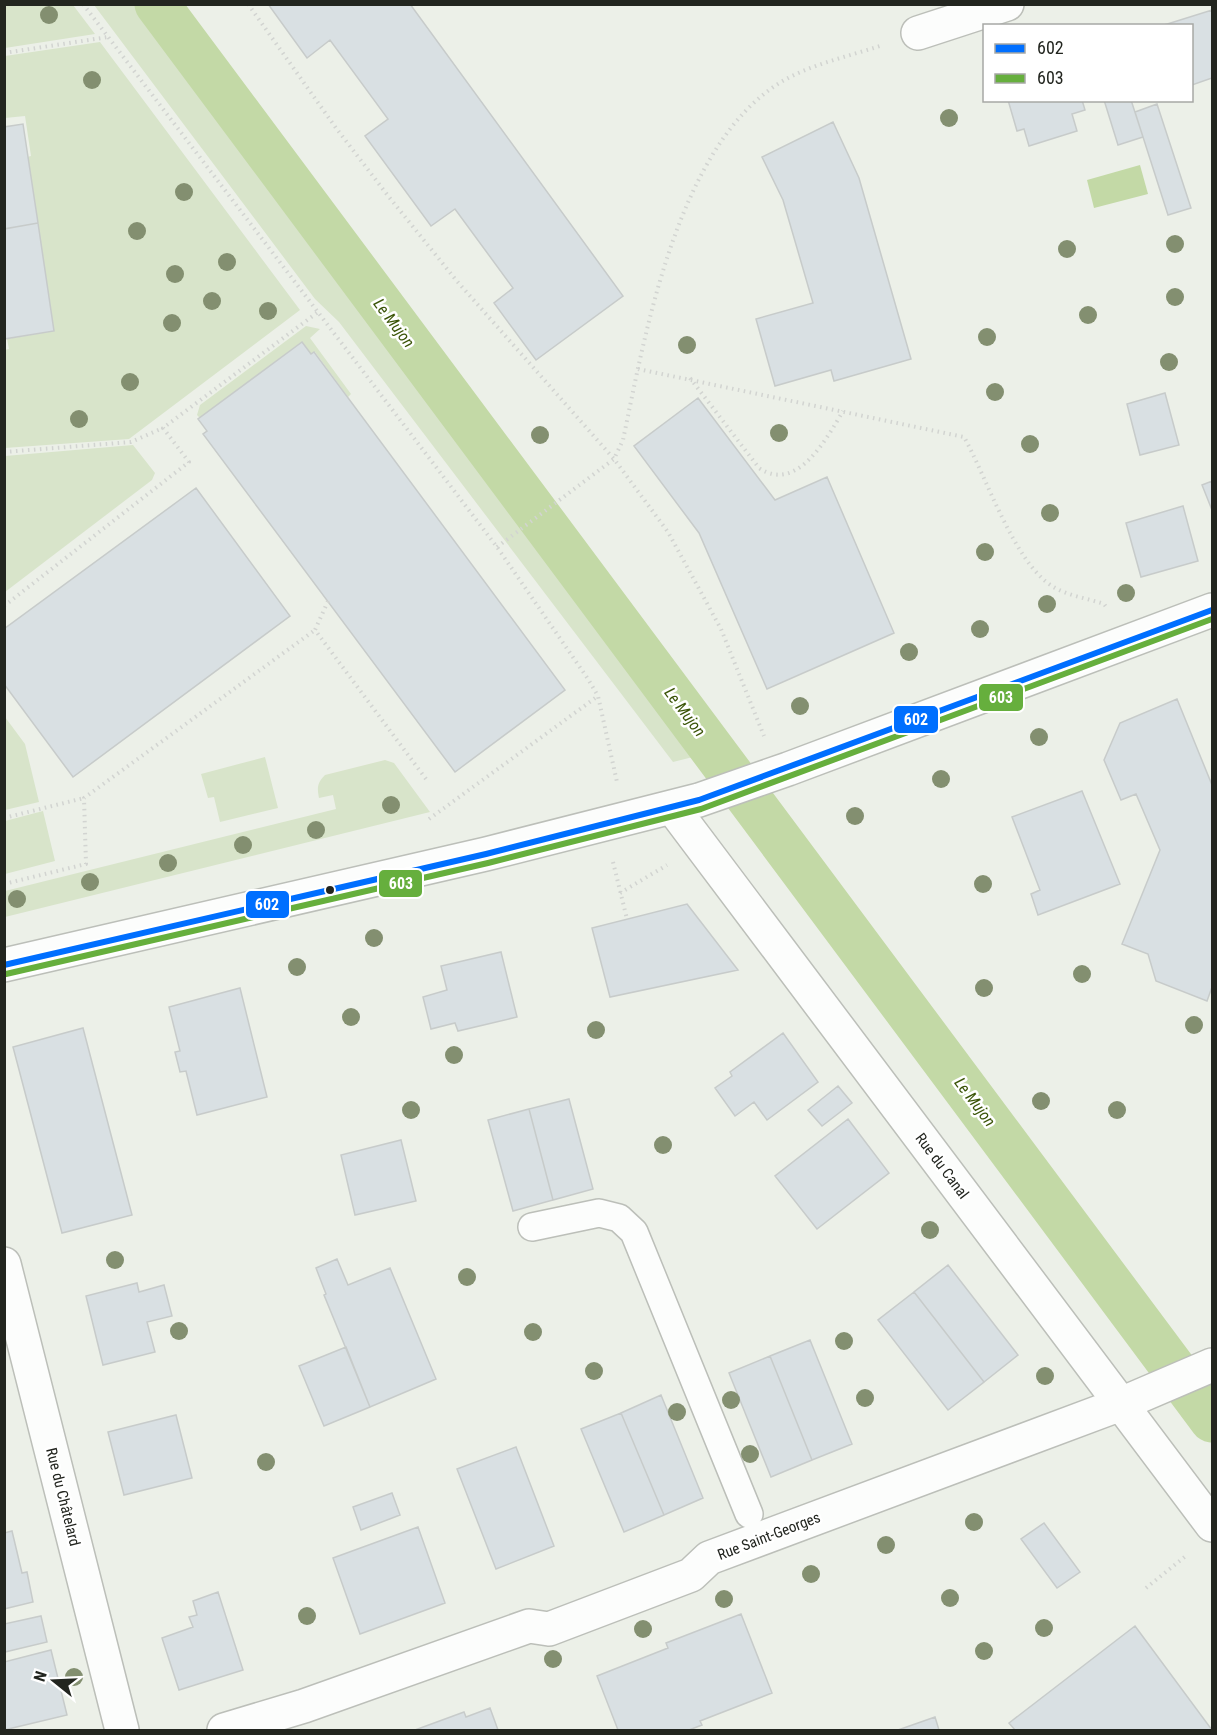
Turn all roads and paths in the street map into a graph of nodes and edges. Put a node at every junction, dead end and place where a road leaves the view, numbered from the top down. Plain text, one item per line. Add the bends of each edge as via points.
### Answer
1 (83, 4) edge
2 (248, 4) edge
3 (1007, 4) edge
4 (918, 33) joint
5 (108, 37) junction
6 (4, 53) edge
7 (318, 312) junction
8 (638, 369) junction
9 (690, 378) junction
10 (843, 411) junction
11 (164, 428) junction
12 (4, 452) edge
13 (614, 459) junction
14 (496, 547) junction
15 (328, 601) dead end
16 (4, 606) edge
17 (1212, 610) edge
18 (1109, 611) dead end
19 (315, 630) junction
20 (597, 696) junction
21 (768, 745) dead end
22 (426, 779) dead end
23 (84, 798) junction
24 (686, 803) junction
25 (4, 818) edge
26 (429, 819) dead end
27 (626, 819) junction
28 (610, 853) dead end
29 (674, 861) dead end
30 (4, 884) edge
31 (620, 893) junction
32 (627, 919) dead end
33 (4, 965) edge
34 (532, 1227) dead end
35 (4, 1264) edge
36 (1212, 1365) edge
37 (1136, 1397) junction
38 (749, 1515) dead end
39 (1212, 1525) edge
40 (1189, 1553) dead end
41 (1146, 1588) dead end
42 (122, 1731) edge
43 (224, 1731) edge

1 - 5 path
2 - 13 path via 336,128 456,280
3 - 4 street
4 - 8 path via 788,79 735,122 699,177 665,266
5 - 6 path
5 - 7 path
7 - 11 path
7 - 14 path
8 - 9 path
8 - 13 path via 623,440
9 - 10 path
9 - 10 path via 759,468 770,475 784,475 819,451
10 - 18 path via 964,437 1024,558 1039,576 1054,588 1104,604
11 - 12 path via 131,442
11 - 16 path via 189,462
13 - 14 path
13 - 21 path via 668,532 721,629
14 - 20 path
15 - 19 path
17 - 24 street via 789,769
19 - 22 path
19 - 23 path
20 - 26 path
20 - 27 path
23 - 25 path
23 - 30 path via 87,864
24 - 27 street
24 - 37 street, Rue du Canal
27 - 33 street
28 - 31 path
29 - 31 path
31 - 32 path
34 - 38 lane via 598,1213 619,1218 634,1232
35 - 42 street, Rue du Châtelard
36 - 37 street, Rue Saint-Georges
37 - 39 street, Rue du Canal
37 - 43 street, Rue Saint-Georges via 709,1558 691,1575 549,1629 529,1626 304,1707
40 - 41 path

